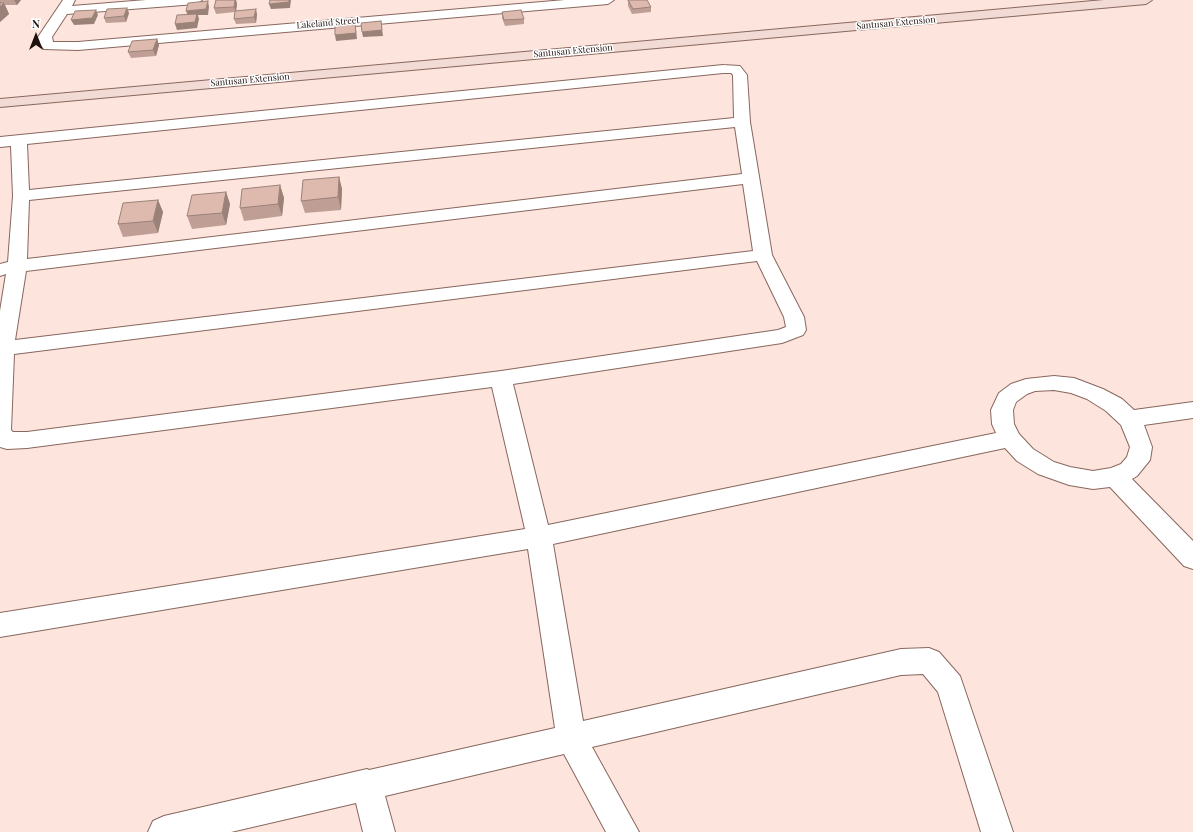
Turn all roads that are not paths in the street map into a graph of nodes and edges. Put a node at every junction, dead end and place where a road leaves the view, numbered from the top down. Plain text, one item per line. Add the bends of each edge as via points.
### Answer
1 (196, 0) edge
2 (608, 0) edge
3 (1146, 0) edge
4 (579, 1) edge
5 (66, 5) edge
6 (0, 103) edge
7 (742, 122) junction
8 (19, 140) junction
9 (0, 142) edge
10 (751, 178) junction
11 (21, 196) junction
12 (763, 255) junction
13 (8, 268) edge
14 (4, 348) junction
15 (501, 378) junction
16 (1193, 410) edge
17 (1129, 419) junction
18 (1010, 439) junction
19 (1115, 477) junction
20 (539, 537) junction
21 (1193, 558) edge
22 (0, 625) edge
23 (571, 738) junction
24 (367, 784) junction
25 (164, 832) edge
26 (379, 832) edge
27 (623, 832) edge
28 (997, 832) edge

1 - 5 street
2 - 4 street, Lakeland Street
3 - 6 street, Santusan Extension
4 - 5 street, Lakeland Street via 409,11 78,46 49,46 45,42 45,37
7 - 8 street via 740,75 735,69 723,68
7 - 10 street
7 - 11 street
8 - 9 street
8 - 11 street
10 - 12 street
10 - 13 street
11 - 13 street
12 - 14 street
12 - 15 street via 794,317 796,330 782,336
13 - 14 street
14 - 15 street via 0,432 7,441
15 - 20 street
16 - 17 street
17 - 18 street via 1114,405 1074,386 1034,384 1018,389 1007,398 1002,410 1003,424
17 - 19 street via 1141,447 1138,460 1129,470
18 - 19 street via 1025,455 1046,468 1069,476 1093,480
18 - 20 street
19 - 21 street
20 - 22 street
20 - 23 street
23 - 24 street
23 - 27 street
23 - 28 street via 901,662 929,661 950,685
24 - 25 street
24 - 26 street

